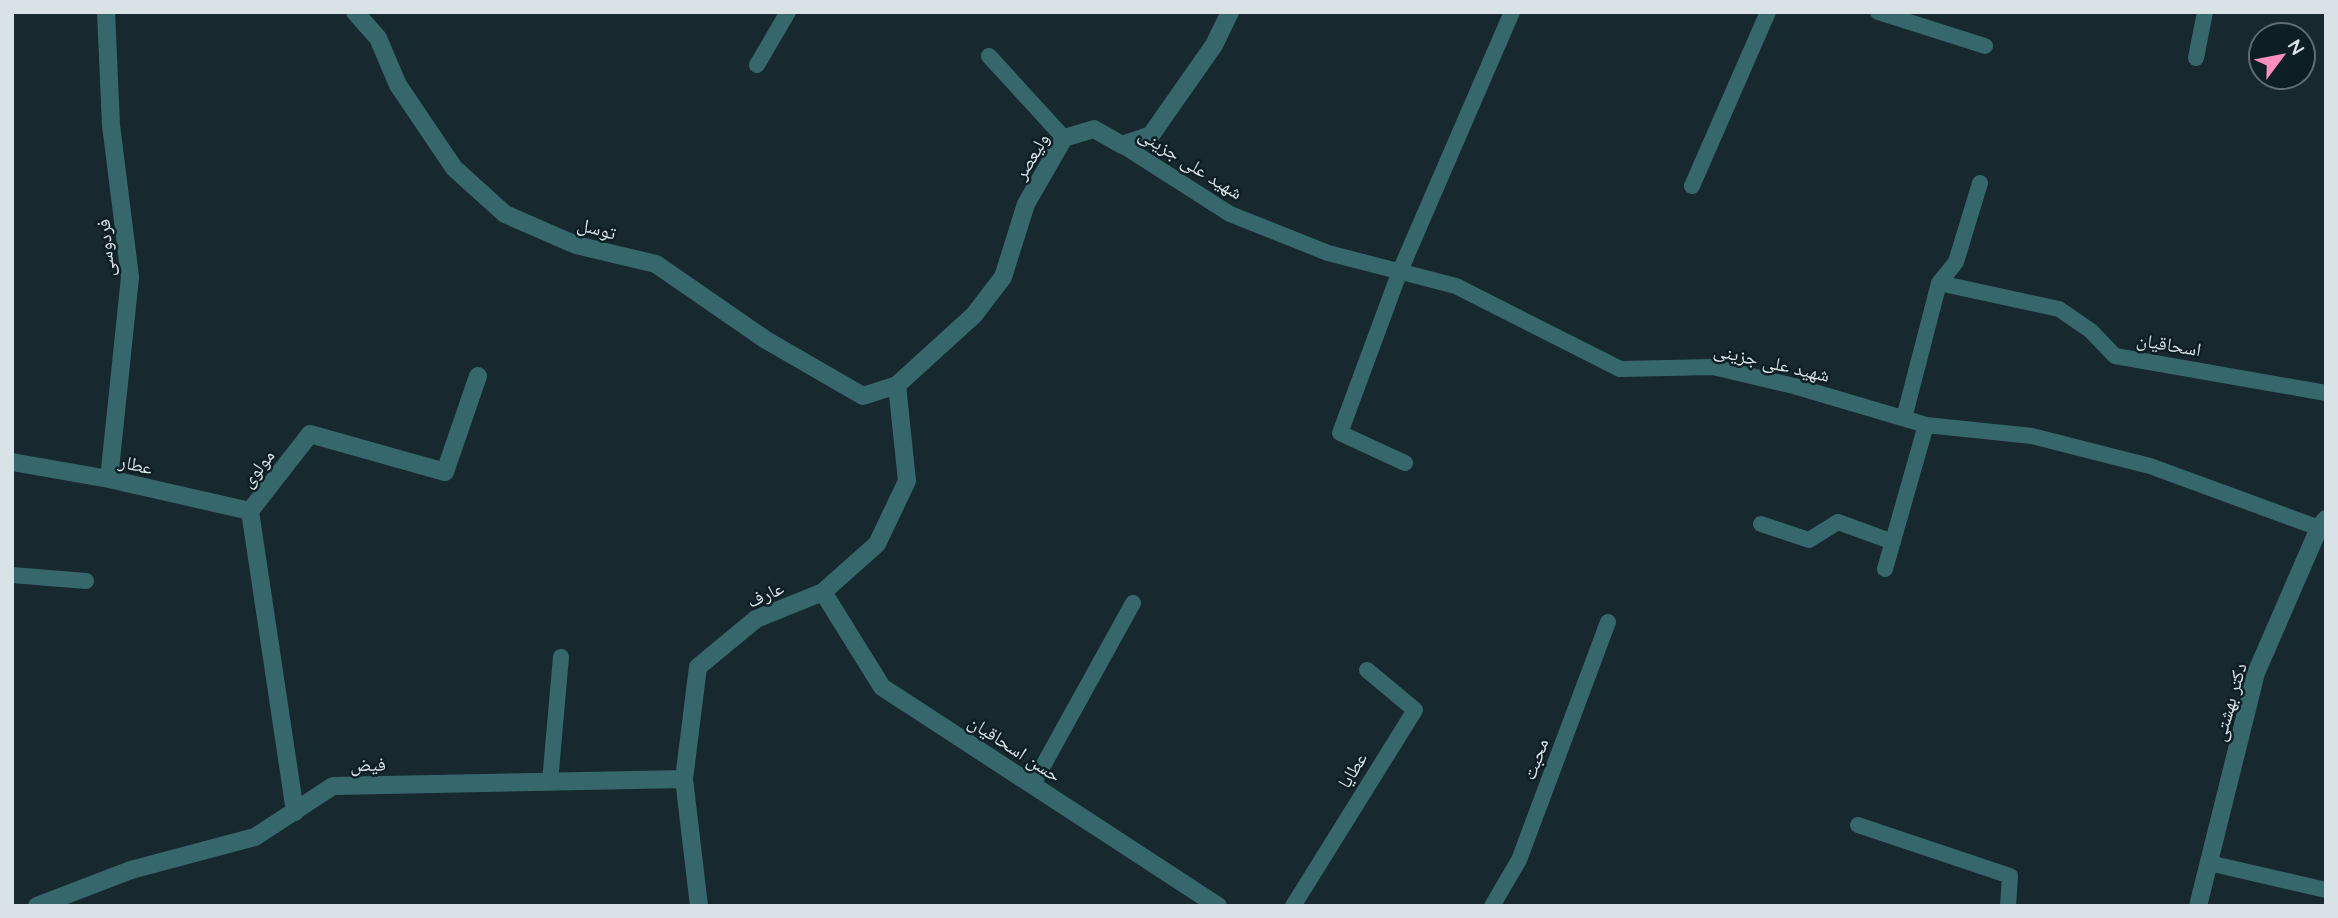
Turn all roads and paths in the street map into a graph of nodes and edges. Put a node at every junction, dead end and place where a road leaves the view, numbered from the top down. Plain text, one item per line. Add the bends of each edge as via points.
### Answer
1 (106, 12) edge
2 (355, 12) edge
3 (788, 12) edge
4 (1230, 12) edge
5 (1513, 12) edge
6 (1768, 12) edge
7 (1878, 12) edge
8 (2205, 12) edge
9 (1985, 46) dead end
10 (989, 56) dead end
11 (2196, 58) dead end
12 (757, 65) dead end
13 (1064, 138) junction
14 (1122, 145) junction
15 (1980, 183) dead end
16 (1692, 186) dead end
17 (1400, 271) junction
18 (1939, 283) junction
19 (478, 376) dead end
20 (897, 385) junction
21 (2326, 393) edge
22 (1903, 418) junction
23 (1926, 425) junction
24 (12, 462) edge
25 (1405, 463) dead end
26 (109, 480) junction
27 (250, 511) junction
28 (2322, 523) edge
29 (1761, 524) dead end
30 (1893, 542) junction
31 (1885, 569) dead end
32 (12, 575) edge
33 (86, 581) dead end
34 (823, 592) junction
35 (1133, 603) dead end
36 (1608, 622) dead end
37 (561, 657) dead end
38 (1367, 670) dead end
39 (684, 779) junction
40 (550, 782) junction
41 (1032, 785) junction
42 (295, 812) junction
43 (1858, 825) dead end
44 (2209, 863) junction
45 (2326, 890) edge
46 (37, 906) edge
47 (699, 906) edge
48 (1218, 906) edge
49 (1293, 906) edge
50 (1492, 906) edge
51 (2008, 906) edge
52 (2198, 906) edge

1 - 26 street, فردوسی via 111,125 130,276
2 - 20 street, توسل via 377,38 398,85 454,168 505,214 576,246 656,264 766,340 863,396
3 - 12 lane
4 - 14 street via 1214,45 1151,135
5 - 17 lane
6 - 16 lane
7 - 9 lane
8 - 11 lane
10 - 13 lane
13 - 14 street, ولیعصر via 1094,129
13 - 20 street, ولیعصر via 1026,204 1003,277 974,315
14 - 17 lane, شهید علی جزینی via 1230,214 1328,253
15 - 18 lane via 1956,262
17 - 22 lane, شهید علی جزینی via 1456,286 1620,369 1713,367
17 - 25 lane via 1340,433
18 - 21 lane, اسحاقیان via 2059,309 2091,331 2115,356
18 - 22 lane
19 - 27 street, مولوی via 445,472 310,434
20 - 34 street, عارف via 906,481 877,544
22 - 23 lane, شهید علی جزینی
23 - 28 lane, شهید علی جزینی via 2032,436 2150,466
23 - 30 lane
24 - 26 street, عطار
26 - 27 street, عطار
27 - 42 street, مولوی
28 - 44 street, دکتر بهشتی via 2256,673
29 - 30 lane via 1809,540 1838,522
30 - 31 lane
32 - 33 lane
34 - 39 street, عارف via 756,619 698,667
34 - 41 street, حسن اسحاقیان via 882,687
35 - 41 lane
36 - 50 lane, محبت via 1520,860
37 - 40 lane
38 - 49 lane, عطایا via 1415,710
39 - 40 street, فیض
39 - 47 street, عارف
40 - 42 street, فیض via 333,786
41 - 48 street, حسن اسحاقیان
42 - 46 street, فیض via 255,837 131,870
43 - 51 lane via 2010,876
44 - 45 lane
44 - 52 street, دکتر بهشتی

